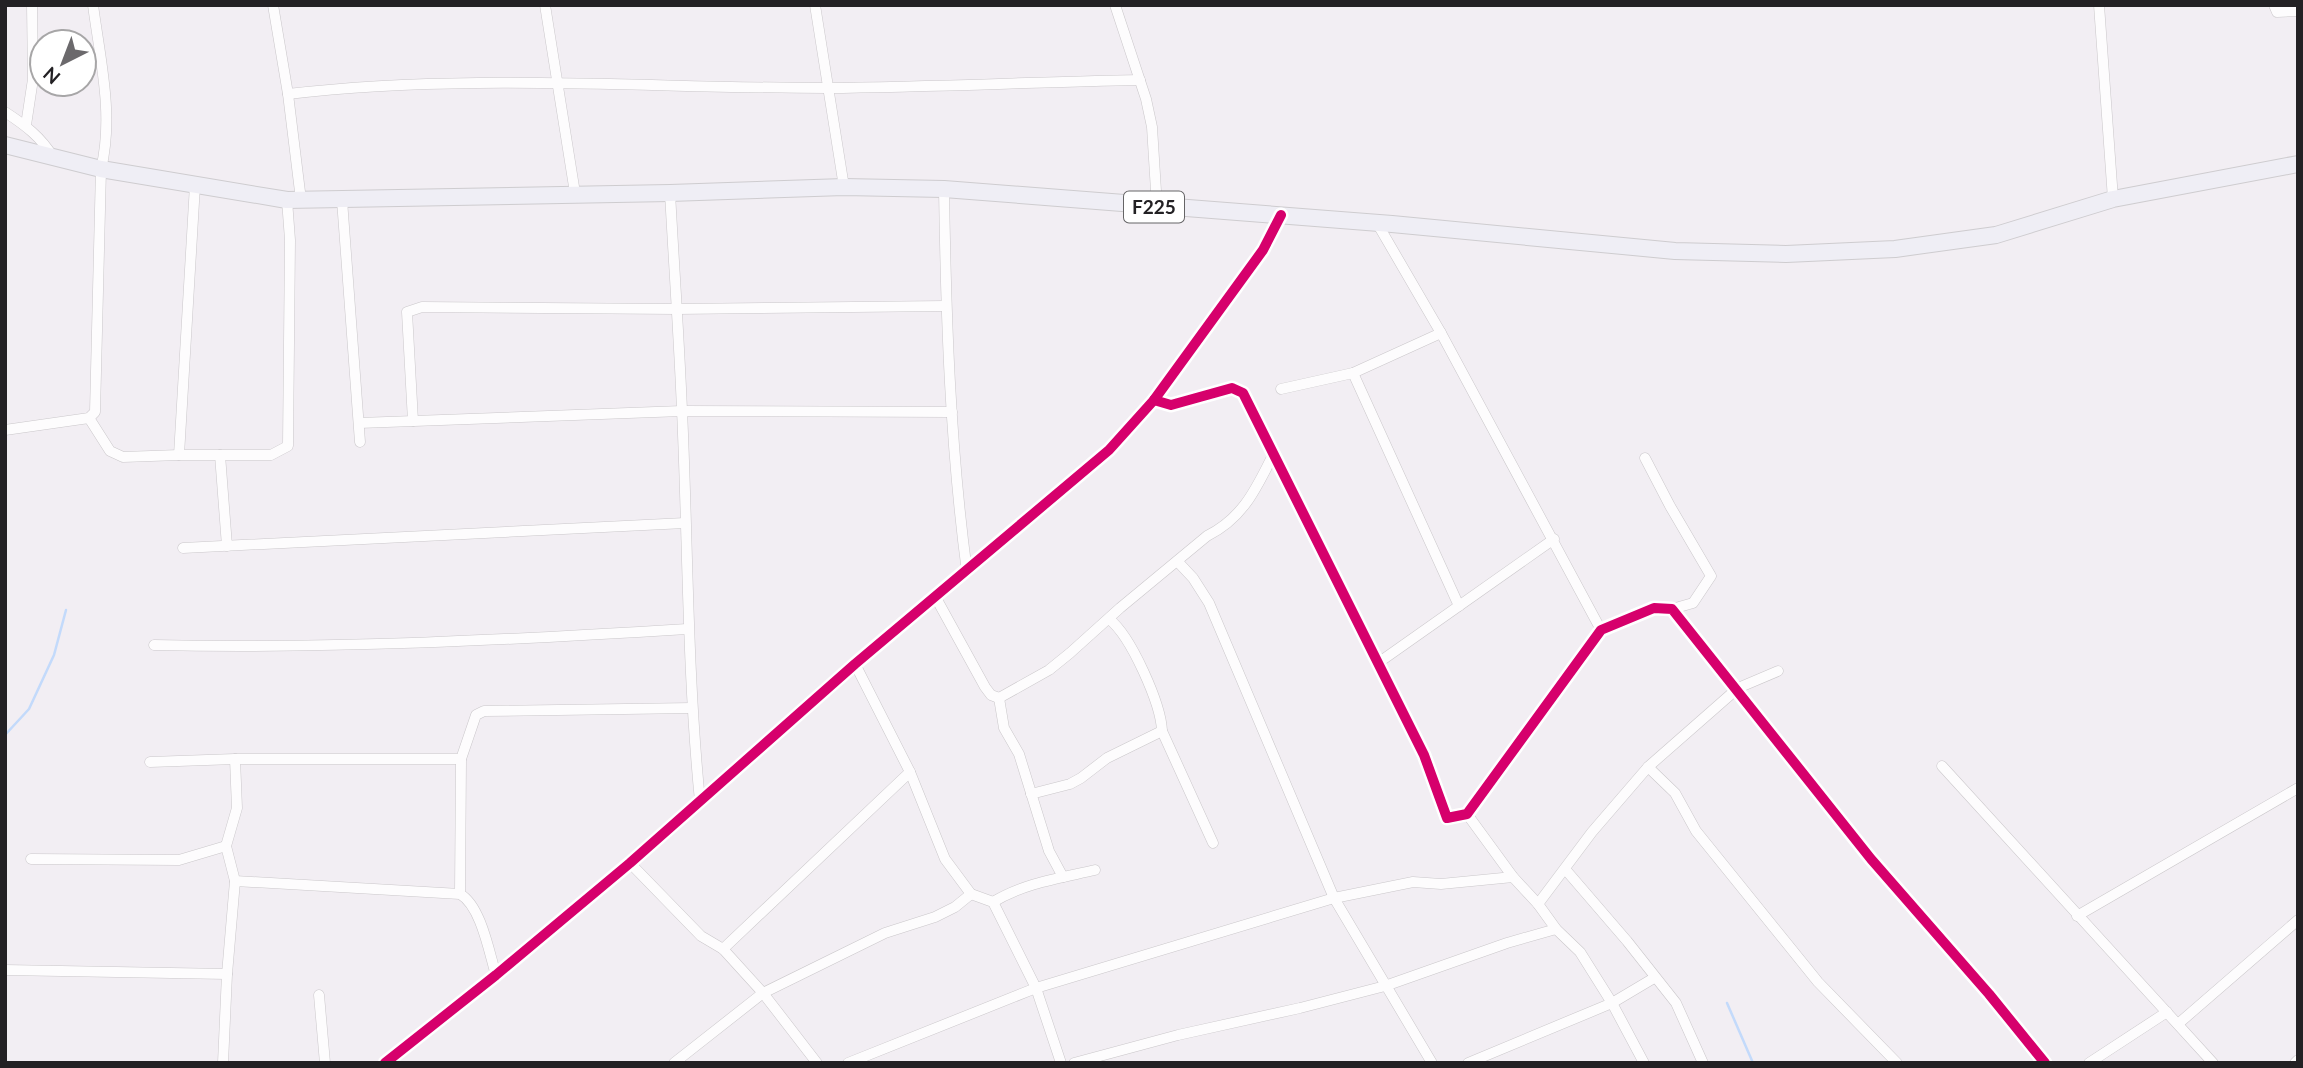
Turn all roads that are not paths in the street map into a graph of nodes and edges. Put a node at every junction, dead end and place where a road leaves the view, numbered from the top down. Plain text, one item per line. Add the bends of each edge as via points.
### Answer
1 (33, 5) edge
2 (93, 5) edge
3 (273, 5) edge
4 (545, 5) edge
5 (816, 5) edge
6 (1115, 5) edge
7 (2099, 5) edge
8 (2274, 5) edge
9 (2298, 10) edge
10 (1140, 80) junction
11 (556, 82) junction
12 (827, 88) junction
13 (288, 94) junction
14 (5, 112) edge
15 (26, 125) junction
16 (5, 145) edge
17 (54, 157) junction
18 (2298, 164) edge
19 (101, 169) junction
20 (195, 185) junction
21 (844, 187) junction
22 (944, 189) junction
23 (575, 193) junction
24 (670, 193) junction
25 (2112, 199) junction
26 (294, 200) junction
27 (342, 200) junction
28 (1157, 207) junction
29 (1281, 215) junction
30 (1377, 223) junction
31 (945, 306) junction
32 (677, 309) junction
33 (1441, 333) junction
34 (1353, 373) junction
35 (1281, 389) dead end
36 (1154, 400) junction
37 (682, 411) junction
38 (952, 412) junction
39 (89, 418) junction
40 (413, 421) junction
41 (359, 422) junction
42 (5, 429) edge
43 (360, 442) dead end
44 (179, 455) junction
45 (220, 455) junction
46 (1273, 455) junction
47 (1645, 458) dead end
48 (685, 523) junction
49 (1554, 538) junction
50 (227, 546) junction
51 (183, 548) dead end
52 (1178, 562) junction
53 (967, 572) junction
54 (936, 598) junction
55 (1459, 606) junction
56 (1672, 609) junction
57 (1109, 619) junction
58 (687, 629) junction
59 (1601, 629) junction
60 (154, 645) dead end
61 (1378, 663) junction
62 (855, 664) junction
63 (1778, 671) dead end
64 (1738, 688) junction
65 (999, 698) junction
66 (692, 708) junction
67 (1162, 731) junction
68 (235, 759) junction
69 (461, 759) junction
70 (150, 762) dead end
71 (1942, 766) dead end
72 (1647, 767) junction
73 (910, 772) junction
74 (2298, 788) edge
75 (1031, 794) junction
76 (700, 801) junction
77 (1468, 814) junction
78 (1213, 843) dead end
79 (226, 846) junction
80 (31, 859) dead end
81 (630, 863) junction
82 (1565, 869) junction
83 (1095, 870) dead end
84 (1063, 877) junction
85 (1513, 877) junction
86 (235, 881) junction
87 (460, 894) junction
88 (971, 894) junction
89 (1334, 898) junction
90 (993, 902) junction
91 (1538, 904) junction
92 (2077, 916) junction
93 (2298, 920) edge
94 (1556, 929) junction
95 (723, 949) junction
96 (5, 970) edge
97 (227, 974) junction
98 (496, 975) junction
99 (1654, 978) junction
100 (1385, 986) junction
101 (1036, 988) junction
102 (763, 993) junction
103 (318, 995) dead end
104 (1612, 1003) junction
105 (2167, 1012) junction
106 (2178, 1024) junction
107 (387, 1062) edge
108 (223, 1063) edge
109 (325, 1063) edge
110 (674, 1063) edge
111 (817, 1063) edge
112 (848, 1063) edge
113 (1061, 1063) edge
114 (1074, 1063) edge
115 (1432, 1063) edge
116 (1468, 1063) edge
117 (1644, 1063) edge
118 (1703, 1063) edge
119 (1896, 1063) edge
120 (2045, 1063) edge
121 (2089, 1063) edge
122 (2213, 1063) edge

1 - 15 street via 33,79
2 - 19 street via 107,113
3 - 13 street
4 - 11 street
5 - 12 street
6 - 10 street
7 - 25 street
8 - 9 street via 2281,13
10 - 12 street
10 - 28 street via 1152,127
11 - 12 street
11 - 13 street
11 - 23 street
12 - 21 street
13 - 26 street
14 - 15 street
15 - 17 street
16 - 17 main road, F225
17 - 19 main road, F225
18 - 25 main road, F225
19 - 20 main road, F225
19 - 39 street via 95,412
20 - 26 main road, F225
20 - 44 street
21 - 22 main road, F225
21 - 24 main road, F225
22 - 28 main road, F225
22 - 31 street
23 - 24 main road, F225
23 - 27 main road, F225
24 - 32 street
25 - 30 main road, F225 via 1996,236 1895,249 1786,254 1675,251
26 - 27 main road, F225
26 - 45 street via 289,240 288,446 271,455
27 - 41 street
28 - 29 main road, F225
29 - 30 main road, F225
29 - 36 street via 1264,250
30 - 33 street
31 - 32 street
31 - 38 street
32 - 37 street
32 - 40 street via 422,307 407,312
33 - 34 street
33 - 49 street
34 - 35 street
34 - 55 street
36 - 46 street via 1171,405 1232,388 1243,393
36 - 53 street via 1109,450
37 - 38 street
37 - 40 street
37 - 48 street
38 - 53 street
39 - 42 street
39 - 44 street via 110,452 123,457
40 - 41 street
41 - 43 street
44 - 45 street
45 - 50 street
46 - 52 street via 1250,500 1224,528 1207,536
46 - 61 street
47 - 56 street via 1711,576 1693,603
48 - 50 street
48 - 58 street
49 - 55 street
49 - 59 street
50 - 51 street
52 - 57 street
52 - 89 street via 1209,603
53 - 54 street
54 - 62 street
54 - 65 street via 985,687
55 - 61 street
56 - 59 street via 1654,608
56 - 64 street
57 - 65 street via 1049,670
57 - 67 street via 1119,627 1140,666 1162,717
58 - 60 street via 463,643 262,648
58 - 66 street
59 - 77 street
61 - 77 street via 1433,776 1447,818
62 - 73 street
62 - 76 street
63 - 64 street
64 - 72 street
64 - 120 street via 1871,859
65 - 75 street via 1004,729 1019,754
66 - 69 street via 484,711 476,715
66 - 76 street
67 - 75 street via 1107,758 1070,783
67 - 78 street
68 - 69 street
68 - 70 street
68 - 79 street via 237,808
69 - 87 street
71 - 92 street
72 - 82 street
72 - 119 street via 1675,793 1696,831 1818,982
73 - 88 street via 945,859
73 - 95 street
74 - 92 street
75 - 84 street via 1049,851
76 - 81 street
77 - 85 street
79 - 80 street via 179,860
79 - 86 street
81 - 95 street via 701,936
81 - 98 street
82 - 91 street
82 - 99 street
83 - 84 street
84 - 90 street via 1007,893
85 - 89 street via 1413,883
85 - 91 street
86 - 87 street
86 - 97 street
87 - 98 street via 476,912
88 - 90 street
88 - 102 street via 935,918 885,933
89 - 100 street
89 - 101 street
90 - 101 street
91 - 94 street
92 - 105 street
93 - 106 street
94 - 100 street
94 - 104 street via 1580,952
95 - 102 street
96 - 97 street
97 - 108 street
98 - 107 street
99 - 104 street
99 - 118 street via 1676,1003
100 - 114 street
100 - 115 street
101 - 112 street
101 - 113 street
102 - 110 street
102 - 111 street
103 - 109 street
104 - 116 street
104 - 117 street
105 - 106 street
105 - 121 street
106 - 122 street

